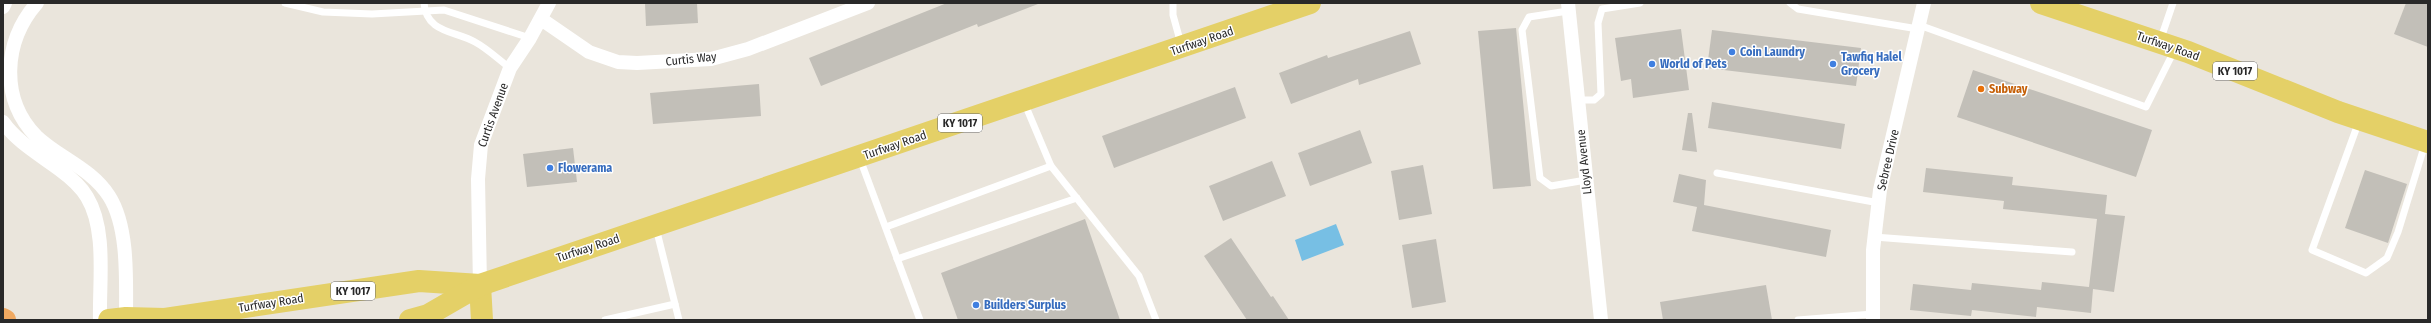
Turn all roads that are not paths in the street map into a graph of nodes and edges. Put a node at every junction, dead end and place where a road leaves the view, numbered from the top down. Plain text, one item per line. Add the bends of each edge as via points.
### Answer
1 (5, 3) edge
2 (37, 3) edge
3 (285, 3) edge
4 (424, 3) edge
5 (549, 3) edge
6 (868, 3) edge
7 (1174, 3) edge
8 (1310, 3) edge
9 (1640, 3) edge
10 (1790, 3) edge
11 (1924, 3) edge
12 (2173, 3) edge
13 (2053, 5) edge
14 (3, 7) edge
15 (1568, 7) edge
16 (425, 11) junction
17 (541, 20) junction
18 (1919, 27) junction
19 (530, 38) junction
20 (2167, 45) junction
21 (1182, 48) junction
22 (510, 68) junction
23 (1578, 100) junction
24 (1024, 102) junction
25 (2360, 119) junction
26 (3, 122) edge
27 (2427, 142) edge
28 (860, 157) junction
29 (1051, 166) junction
30 (1717, 173) dead end
31 (1586, 180) junction
32 (1077, 198) junction
33 (1879, 203) junction
34 (656, 226) junction
35 (886, 227) junction
36 (1874, 237) junction
37 (2072, 252) dead end
38 (897, 259) junction
39 (480, 285) junction
40 (675, 304) junction
41 (1873, 317) edge
42 (118, 319) edge
43 (100, 320) edge
44 (164, 320) edge
45 (410, 320) edge
46 (482, 320) edge
47 (605, 320) edge
48 (679, 320) edge
49 (920, 320) edge
50 (1156, 320) edge
51 (1601, 320) edge
52 (1798, 320) edge

1 - 14 street
2 - 42 street via 25,17 10,58 8,76 12,98 20,120 37,138 87,171 109,196 119,223 125,252
3 - 16 lane via 323,12 372,14
4 - 16 lane
5 - 17 street, Curtis Avenue
6 - 17 street, Curtis Way via 748,49 711,59 637,63 618,62 589,52
7 - 21 lane via 1173,15
8 - 21 main road, Turfway Road / KY 1017
9 - 23 lane via 1602,9 1598,23 1601,94 1594,100
10 - 18 lane via 1798,9
11 - 18 street, Sebree Drive
12 - 20 lane
13 - 20 main road, Turfway Road / KY 1017
15 - 23 street, Lloyd Avenue
15 - 31 lane via 1529,17 1522,30 1540,178 1551,186
16 - 19 lane via 444,10
16 - 22 lane via 441,31 475,42
17 - 19 street, Curtis Avenue
18 - 20 lane via 2146,106
18 - 33 street, Sebree Drive
19 - 22 street, Curtis Avenue
20 - 25 main road, Turfway Road / KY 1017
21 - 24 main road, Turfway Road / KY 1017
22 - 39 street, Curtis Avenue via 481,145 479,158
23 - 31 street, Lloyd Avenue
24 - 28 main road, Turfway Road / KY 1017
24 - 29 lane
25 - 27 main road, Turfway Road / KY 1017
25 - 27 lane via 2312,250 2366,273 2386,258 2398,232
26 - 43 street via 21,141 76,182 94,210 99,232
28 - 34 main road, Turfway Road / KY 1017
28 - 35 lane
29 - 32 lane
29 - 35 lane
30 - 33 lane
31 - 51 street, Lloyd Avenue
32 - 38 lane
32 - 50 lane via 1139,276
33 - 36 street, Sebree Drive
34 - 39 main road, Turfway Road / KY 1017
34 - 40 lane
35 - 38 lane
36 - 37 lane
36 - 41 street, Sebree Drive via 1871,281
38 - 49 lane
39 - 44 main road, Turfway Road / KY 1017 via 419,281
39 - 45 main road, Turfway Road / KY 1017 via 428,315
39 - 46 main road
40 - 47 lane
40 - 48 lane
41 - 52 lane
42 - 44 main road, Turfway Road / KY 1017

